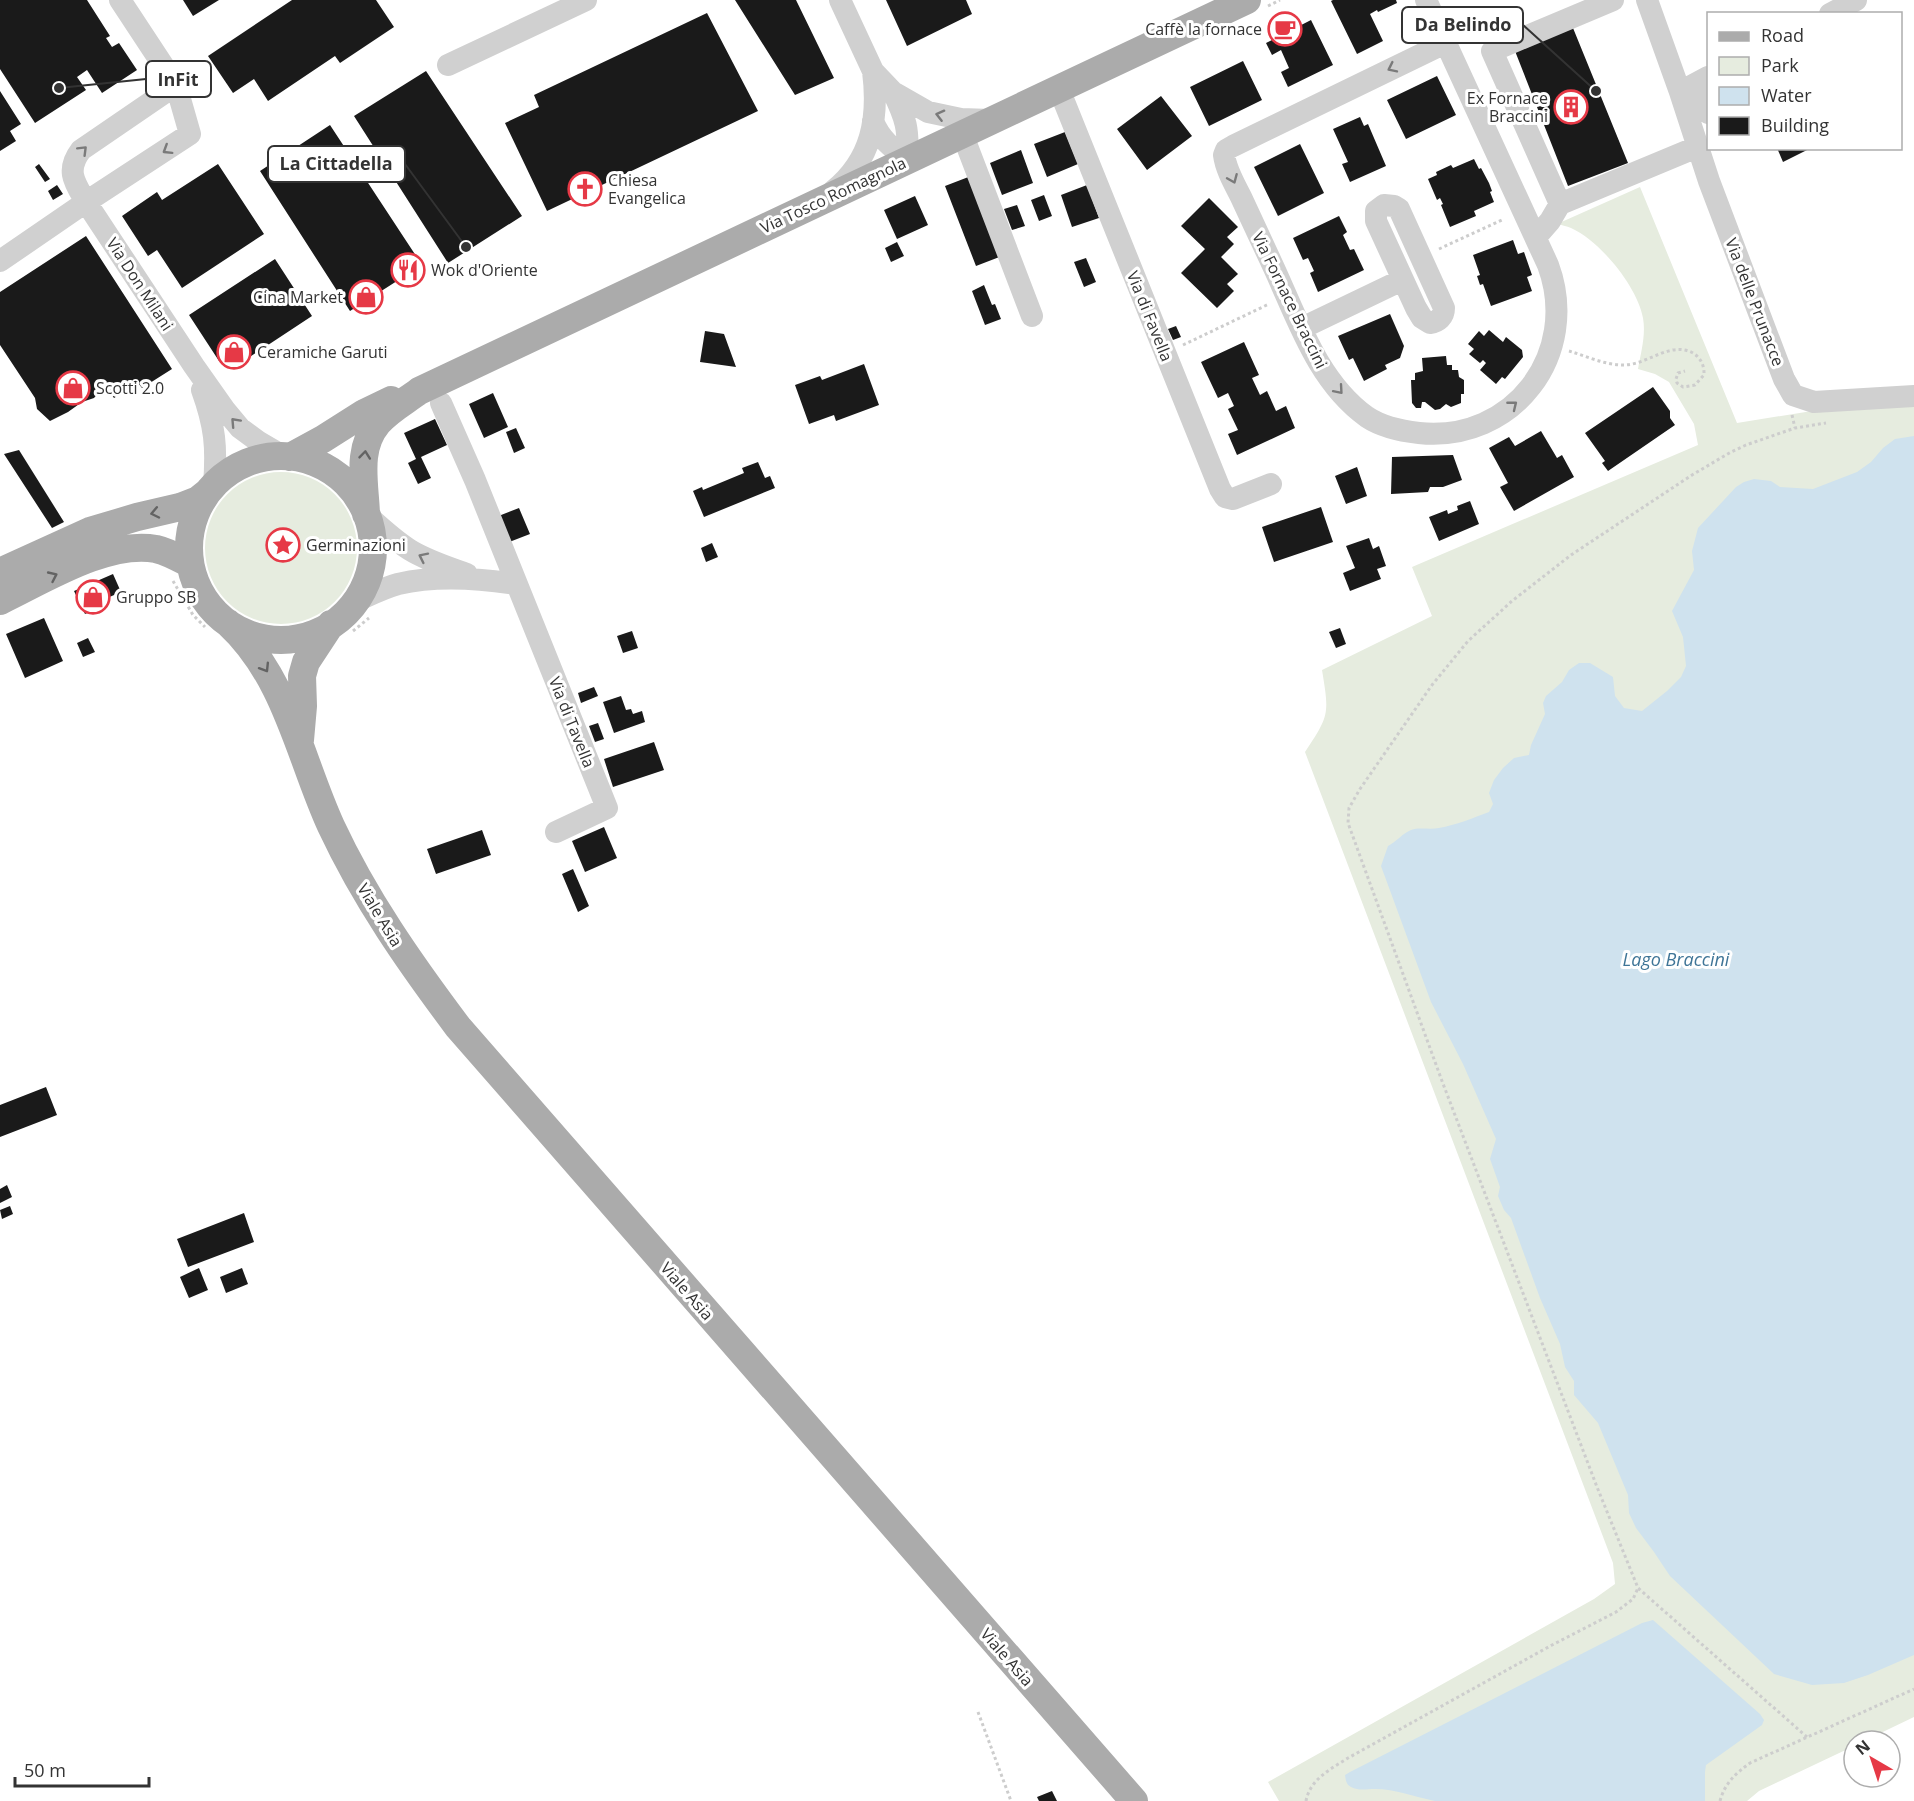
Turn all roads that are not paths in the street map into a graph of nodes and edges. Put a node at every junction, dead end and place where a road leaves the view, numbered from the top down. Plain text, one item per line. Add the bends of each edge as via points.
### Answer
1 (120, 0) edge
2 (586, 0) edge
3 (840, 0) edge
4 (1247, 0) edge
5 (1426, 0) edge
6 (1613, 0) edge
7 (1647, 0) edge
8 (1856, 0) edge
9 (1834, 12) edge
10 (1445, 43) junction
11 (448, 65) dead end
12 (873, 71) junction
13 (1695, 84) edge
14 (176, 85) junction
15 (1059, 89) junction
16 (893, 92) junction
17 (1707, 111) edge
18 (992, 120) junction
19 (873, 122) junction
20 (962, 133) junction
21 (1698, 147) junction
22 (907, 159) junction
23 (824, 199) junction
24 (87, 202) junction
25 (1560, 204) junction
26 (1536, 237) junction
27 (0, 261) edge
28 (1402, 280) junction
29 (1032, 316) dead end
30 (1302, 328) junction
31 (194, 366) junction
32 (1914, 396) edge
33 (430, 397) junction
34 (287, 456) junction
35 (1271, 484) dead end
36 (211, 488) junction
37 (366, 514) junction
38 (190, 564) junction
39 (0, 573) edge
40 (477, 578) junction
41 (516, 584) junction
42 (0, 601) edge
43 (354, 602) junction
44 (228, 623) junction
45 (331, 624) junction
46 (299, 742) junction
47 (556, 832) dead end
48 (1134, 1801) edge

1 - 14 street
2 - 11 street
3 - 12 street
4 - 15 main road, Via Tosco Romagnola
5 - 10 street, Via Fornace Braccini
6 - 25 street via 1492,51
7 - 13 street
8 - 9 street
10 - 26 street, Via Fornace Braccini
10 -> 30 street, Via Fornace Braccini via 1224,153
12 - 16 street
12 - 19 street
13 - 17 street
13 - 21 street, Via delle Prunacce
24 -> 14 street, Via Don Milani via 72,172 81,150
14 -> 24 street via 190,134
15 - 18 main road, Via Tosco Romagnola
15 - 35 street, Via di Favella via 1220,489 1233,499
18 -> 16 street via 928,112
16 - 22 street via 907,128
18 - 20 main road, Via Tosco Romagnola
19 - 22 street via 881,138
19 - 23 street via 867,148 858,164
20 - 22 main road, Via Tosco Romagnola
20 - 29 street
21 - 25 street
21 - 32 street, Via delle Prunacce via 1745,280 1793,395 1814,402
22 - 23 main road, Via Tosco Romagnola
23 - 33 main road, Via Tosco Romagnola
24 - 27 street
24 - 31 street, Via Don Milani
25 - 26 street
30 -> 26 street, Via Fornace Braccini via 1325,373 1354,407 1380,424 1426,434 1471,428 1490,421 1512,406 1535,382 1552,347 1557,318 1554,288
28 - 28 street via 1376,221 1380,207 1390,205 1399,209 1444,308 1441,318 1430,322 1422,318
28 - 30 street
34 -> 31 street, Via Don Milani via 240,428
31 - 36 street, Via Don Milani via 214,428 216,459
33 - 34 main road, Via Tosco Romagnola via 384,402
37 -> 33 main road, Via Tosco Romagnola via 366,443 384,417
33 - 41 street, Via di Tavella via 475,480
34 - 36 main road via 246,464 226,474
34 - 37 main road via 322,466 340,478
36 - 38 main road via 195,514
36 -> 39 main road via 198,500 90,531
40 -> 37 street via 410,550
37 - 43 main road via 372,560
42 -> 38 main road via 93,557 120,549 168,552
38 - 44 main road via 204,597
40 - 41 street
40 - 43 street via 399,584
41 - 47 street, Via di Tavella via 607,808
43 - 45 main road
44 - 45 main road via 249,634 272,639 303,637
44 -> 46 main road, Viale Asia via 266,668
45 - 46 main road via 306,662 302,676
46 - 48 main road, Viale Asia via 325,812 374,907 458,1027

